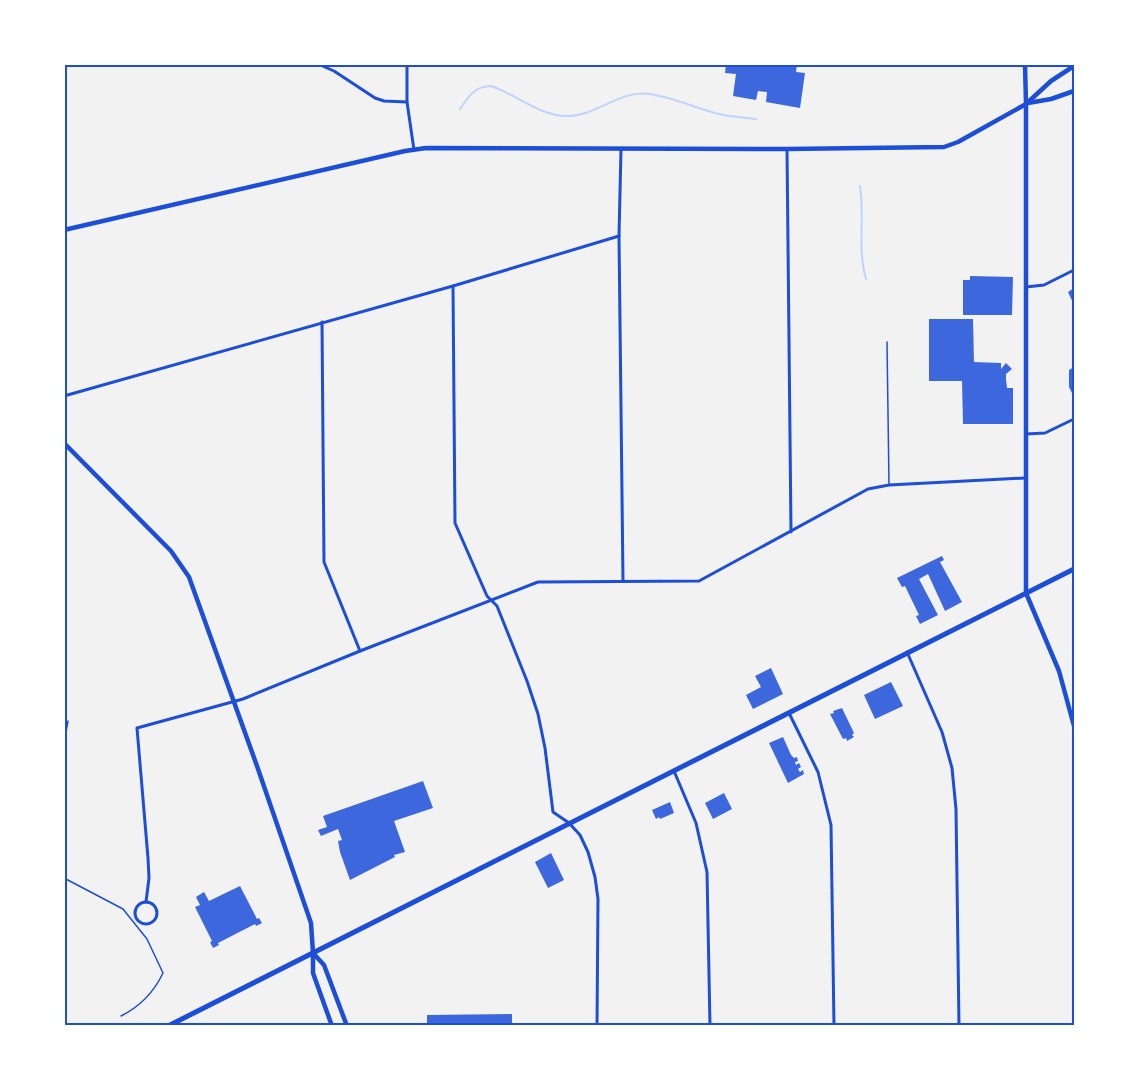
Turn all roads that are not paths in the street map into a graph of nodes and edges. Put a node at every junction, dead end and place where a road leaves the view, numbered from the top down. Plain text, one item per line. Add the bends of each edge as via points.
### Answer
1 (318, 64) edge
2 (407, 64) edge
3 (1025, 64) edge
4 (1074, 66) edge
5 (1074, 91) edge
6 (407, 102) junction
7 (1026, 104) junction
8 (621, 149) junction
9 (787, 149) junction
10 (414, 150) junction
11 (64, 230) edge
12 (619, 236) junction
13 (1074, 270) edge
14 (453, 286) junction
15 (1026, 287) junction
16 (322, 322) junction
17 (887, 342) dead end
18 (64, 396) edge
19 (1074, 418) edge
20 (1026, 434) junction
21 (64, 443) edge
22 (1025, 478) junction
23 (889, 485) junction
24 (791, 532) junction
25 (1074, 569) edge
26 (624, 581) junction
27 (1026, 593) junction
28 (490, 600) junction
29 (360, 651) junction
30 (907, 652) junction
31 (235, 702) junction
32 (789, 713) junction
33 (1074, 726) edge
34 (674, 771) junction
35 (569, 823) junction
36 (146, 902) junction
37 (313, 953) junction
38 (345, 1019) junction
39 (332, 1025) edge
40 (168, 1026) edge
41 (347, 1026) edge
42 (597, 1026) edge
43 (710, 1026) edge
44 (834, 1026) edge
45 (959, 1026) edge

1 - 6 street via 375,98
2 - 6 street
3 - 7 street
4 - 7 street
5 - 7 street
6 - 10 street
7 - 9 street via 944,147
7 - 15 street
8 - 9 street
8 - 10 street
8 - 12 street
9 - 24 street
10 - 11 street
12 - 14 street
12 - 26 street
13 - 15 street via 1044,285
14 - 16 street
14 - 28 street via 455,523
15 - 20 street
16 - 18 street
16 - 29 street via 324,562
17 - 23 lane
19 - 20 street via 1045,433
20 - 22 street
21 - 31 street via 171,551 189,577
22 - 23 street
22 - 27 street
23 - 24 street via 868,489
24 - 26 street via 699,581
25 - 27 main road
26 - 28 street via 538,582
27 - 30 main road
27 - 33 street via 1059,671
28 - 29 street
28 - 35 street via 497,606 538,714 553,812
29 - 31 street
30 - 32 main road
30 - 45 street via 942,732 952,768
31 - 36 street via 136,728 149,878
31 - 37 street via 311,923
32 - 34 main road
32 - 44 street via 818,772 831,825
34 - 35 main road
34 - 43 street via 696,823 707,872
35 - 37 main road
35 - 42 street via 588,852 597,887
36 - 36 street via 139,904 135,915 146,924 157,913 153,904
37 - 38 street via 324,965
37 - 39 street via 313,973
37 - 40 main road
38 - 39 street
38 - 41 street

